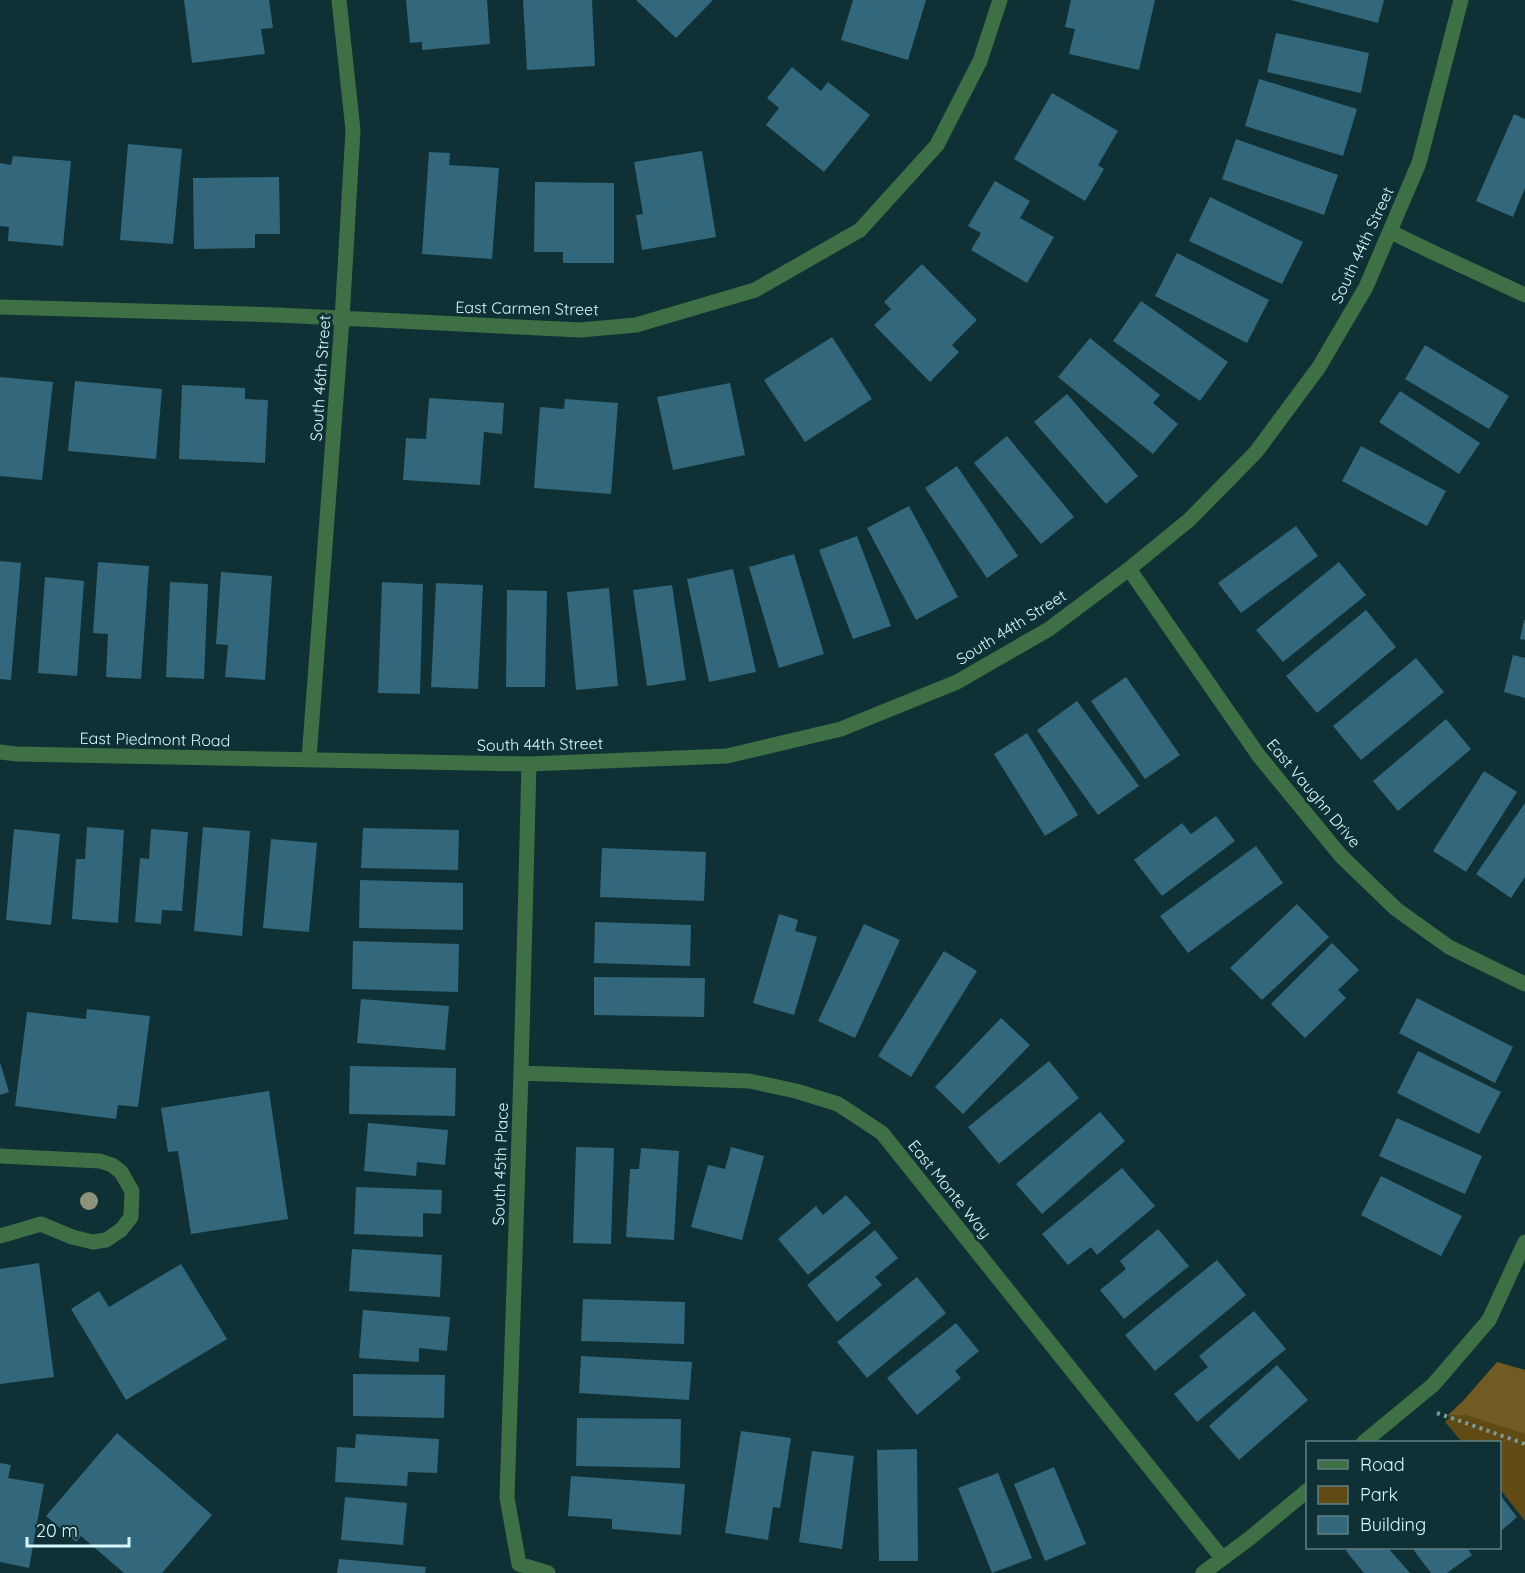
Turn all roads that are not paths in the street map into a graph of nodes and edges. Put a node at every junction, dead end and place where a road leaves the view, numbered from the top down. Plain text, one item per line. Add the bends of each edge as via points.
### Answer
1 (339, 0) edge
2 (1000, 0) edge
3 (1461, 0) edge
4 (1390, 232) junction
5 (1525, 295) edge
6 (0, 308) edge
7 (342, 319) junction
8 (1129, 569) junction
9 (0, 752) edge
10 (309, 759) junction
11 (529, 764) junction
12 (1525, 984) edge
13 (521, 1073) junction
14 (0, 1156) edge
15 (0, 1236) edge
16 (1525, 1242) edge
17 (1366, 1441) edge
18 (1306, 1492) edge
19 (1222, 1558) junction
20 (548, 1573) edge
21 (1203, 1573) edge

1 - 7 street, South 46th Street via 353,130
2 - 7 street, East Carmen Street via 980,61 937,145 860,230 755,290 636,325 580,330
3 - 4 street, South 44th Street via 1419,163
4 - 5 street
4 - 8 street, South 44th Street via 1366,287 1319,367 1256,452 1189,520
6 - 7 street, East Carmen Street
7 - 10 street, South 46th Street
8 - 11 street, South 44th Street via 1049,629 957,682 841,729 727,756
8 - 12 street, East Vaughn Drive via 1259,756 1341,855 1396,909 1449,947
9 - 10 street, East Piedmont Road
10 - 11 street, South 44th Street
11 - 13 street, South 45th Place
13 - 19 street, East Monte Way via 749,1081 838,1104 882,1133
13 - 20 street, South 45th Place via 507,1498 519,1564
14 - 15 street via 100,1161 121,1172 132,1191 130,1217 121,1230 106,1240 93,1242 72,1237 41,1224
16 - 17 street via 1490,1320 1433,1384
18 - 19 street
19 - 21 street

